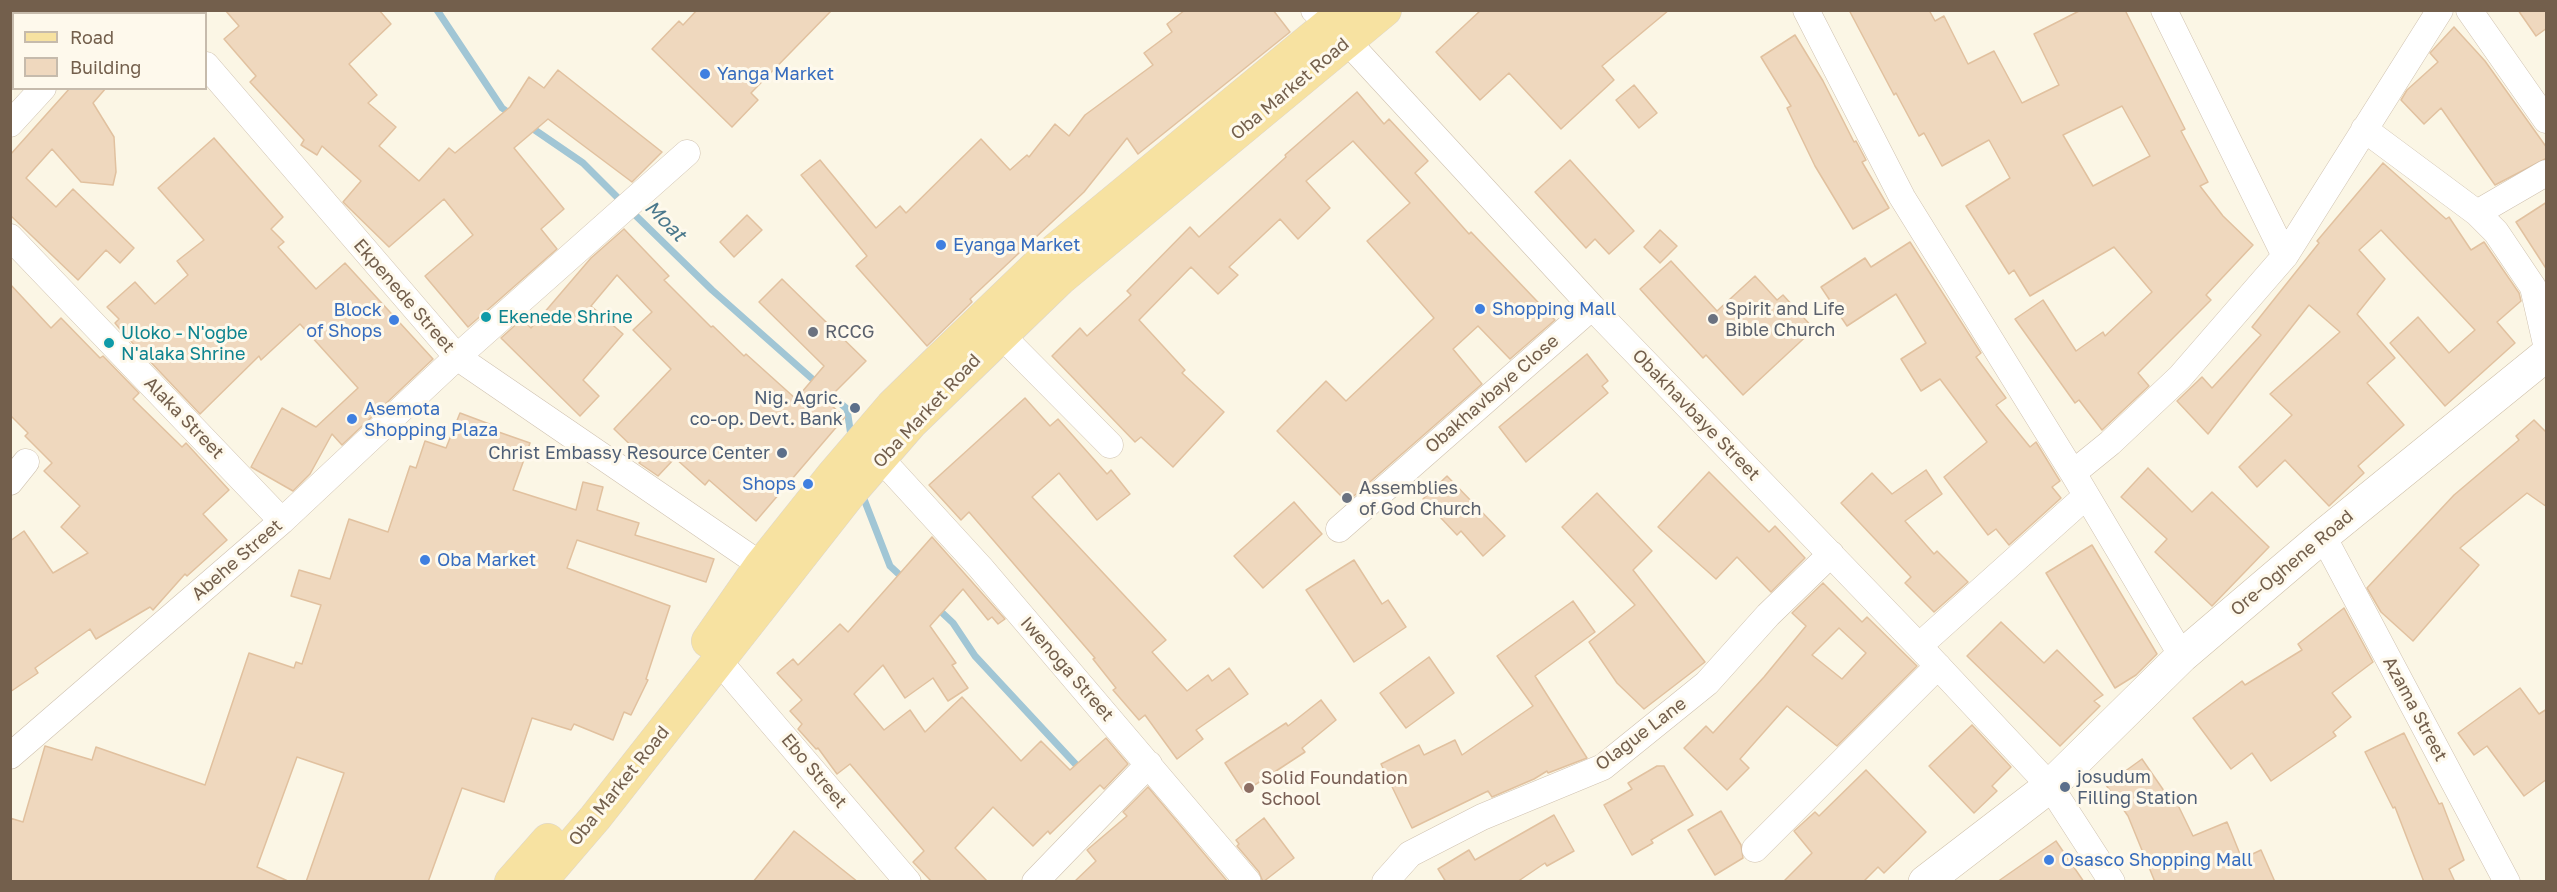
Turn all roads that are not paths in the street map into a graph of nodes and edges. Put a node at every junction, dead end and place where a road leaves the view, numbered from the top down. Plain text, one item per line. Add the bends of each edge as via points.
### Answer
1 (1385, 10) edge
2 (1806, 10) edge
3 (2164, 10) edge
4 (2440, 10) edge
5 (2469, 10) edge
6 (1334, 22) edge
7 (207, 65) edge
8 (41, 90) edge
9 (2547, 120) edge
10 (10, 124) edge
11 (2364, 129) junction
12 (687, 153) dead end
13 (2547, 173) edge
14 (2477, 213) junction
15 (10, 237) edge
16 (2285, 256) junction
17 (1592, 307) junction
18 (1001, 335) junction
19 (2547, 344) edge
20 (2547, 355) edge
21 (457, 357) junction
22 (1110, 445) dead end
23 (882, 459) junction
24 (2073, 473) junction
25 (2085, 497) junction
26 (282, 521) junction
27 (1339, 529) dead end
28 (2323, 536) junction
29 (1830, 554) junction
30 (761, 566) junction
31 (1919, 646) junction
32 (2182, 656) junction
33 (719, 661) junction
34 (1938, 666) junction
35 (10, 756) edge
36 (1149, 764) junction
37 (2050, 786) junction
38 (1755, 849) dead end
39 (511, 882) edge
40 (540, 882) edge
41 (908, 882) edge
42 (1035, 882) edge
43 (1248, 882) edge
44 (1385, 882) edge
45 (1925, 882) edge
46 (2112, 882) edge
47 (2507, 882) edge

1 - 6 main road, Oba Market Road
2 - 24 street via 1902,197
3 - 16 street
4 - 11 street
5 - 9 street
6 - 17 street, Obakhavbaye Street
6 - 18 main road, Oba Market Road
6 - 30 main road, Oba Market Road via 1043,260 892,406
7 - 21 street, Ekpenede Street
8 - 10 street
11 - 14 street
11 - 16 street
12 - 21 street, Abehe Street
13 - 14 street
14 - 19 street via 2496,232 2533,287
15 - 26 street, Alaka Street
16 - 24 street via 2180,377
17 - 27 street, Obakhavbaye Close
17 - 29 street, Obakhavbaye Street
18 - 22 street
18 - 23 main road, Oba Market Road via 911,423
20 - 28 street, Ore-Oghene Road
21 - 26 street, Abehe Street
21 - 30 street, Ekpenede Street
23 - 33 main road, Oba Market Road via 851,492
23 - 36 street, Iwenoga Street
24 - 25 street
25 - 31 street
25 - 32 street
26 - 35 street, Abehe Street
28 - 32 street, Ore-Oghene Road
28 - 47 street, Azama Street
29 - 31 street, Obakhavbaye Street
29 - 44 street, Olague Lane via 1707,683 1603,767 1482,817 1410,854
30 - 39 main road, Oba Market Road via 711,638 578,806
31 - 34 street, Obakhavbaye Street
32 - 37 street, Ore-Oghene Road
33 - 40 main road, Oba Market Road
33 - 41 street, Ebo Street
34 - 37 street, Obakhavbaye Street
34 - 38 street
36 - 42 street
36 - 43 street, Iwenoga Street
37 - 45 street, Ore-Oghene Road
37 - 46 street, Obakhavbaye Street

